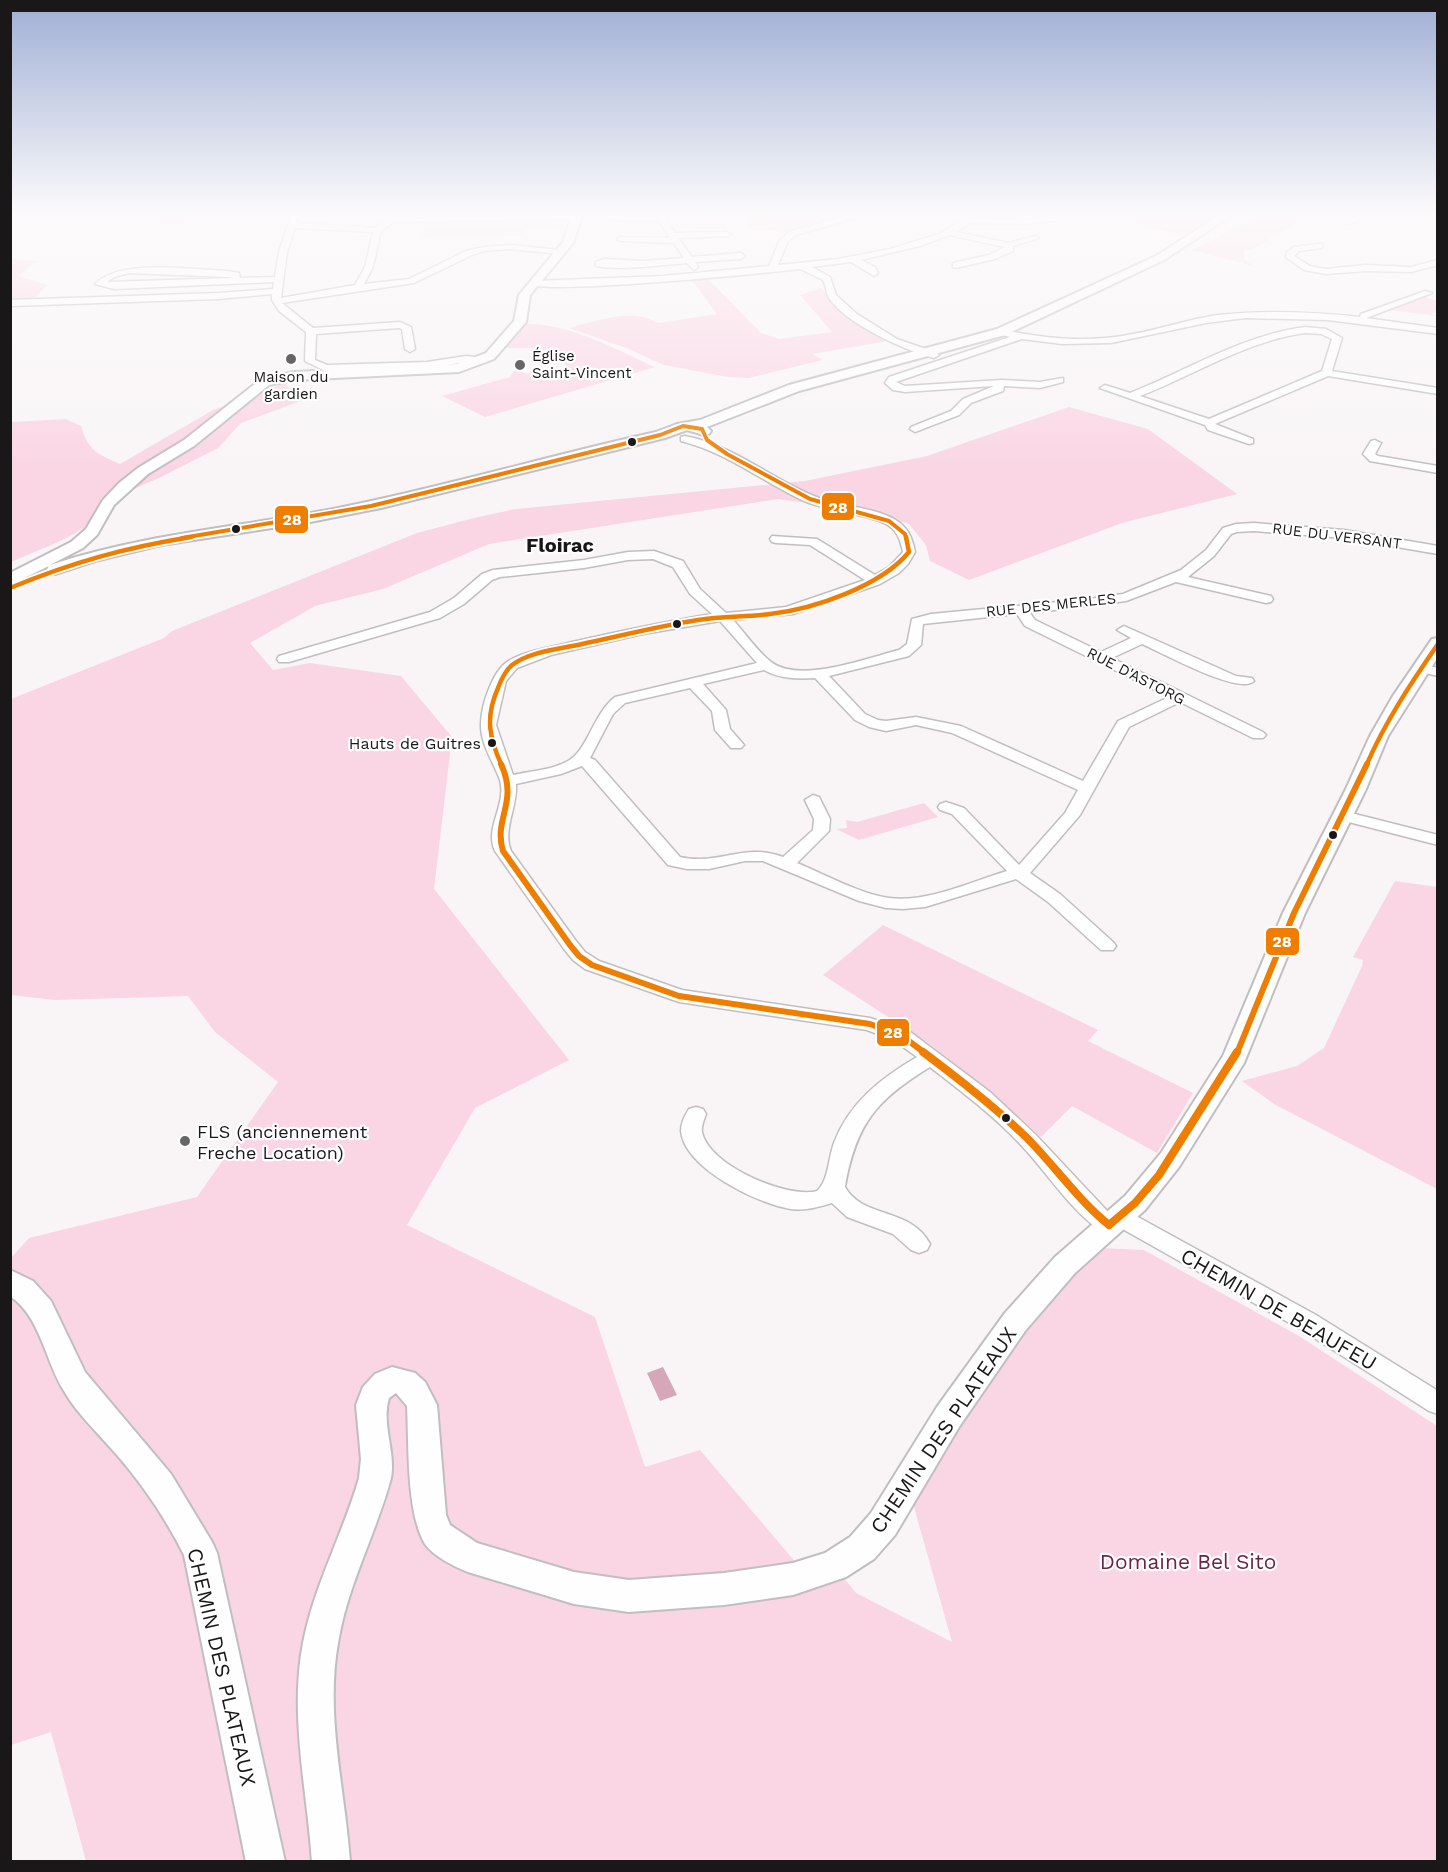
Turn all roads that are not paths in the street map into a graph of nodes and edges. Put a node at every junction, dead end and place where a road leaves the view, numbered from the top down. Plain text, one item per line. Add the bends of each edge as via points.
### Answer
1 (97, 300) edge
2 (287, 300) edge
3 (524, 300) edge
4 (837, 300) edge
5 (1070, 300) edge
6 (1408, 300) edge
7 (278, 302) joint
8 (10, 303) edge
9 (1364, 316) dead end
10 (311, 331) junction
11 (1437, 331) edge
12 (1009, 335) junction
13 (410, 349) dead end
14 (931, 354) junction
15 (484, 360) junction
16 (1327, 373) junction
17 (1059, 380) dead end
18 (994, 384) junction
19 (1105, 388) dead end
20 (1437, 391) edge
21 (1130, 397) junction
22 (1209, 423) junction
23 (915, 429) dead end
24 (681, 433) junction
25 (704, 433) junction
26 (1249, 441) dead end
27 (1375, 443) dead end
28 (727, 454) junction
29 (1437, 470) edge
30 (1236, 528) joint
31 (776, 539) dead end
32 (1437, 550) edge
33 (1176, 578) junction
34 (10, 580) edge
35 (875, 581) junction
36 (10, 588) edge
37 (10, 592) edge
38 (1266, 599) dead end
39 (1021, 610) junction
40 (724, 618) junction
41 (1124, 630) dead end
42 (1141, 639) junction
43 (1437, 643) edge
44 (1100, 658) junction
45 (284, 659) dead end
46 (766, 665) junction
47 (1430, 670) edge
48 (819, 674) junction
49 (1247, 681) dead end
50 (693, 682) junction
51 (1178, 698) junction
52 (1258, 735) dead end
53 (736, 745) dead end
54 (580, 760) junction
55 (508, 781) junction
56 (1087, 788) junction
57 (813, 800) dead end
58 (946, 807) dead end
59 (1343, 816) junction
60 (1437, 840) edge
61 (786, 864) junction
62 (1018, 873) junction
63 (1107, 946) dead end
64 (931, 1058) junction
65 (696, 1114) dead end
66 (834, 1187) junction
67 (1114, 1221) junction
68 (919, 1244) dead end
69 (10, 1281) edge
70 (1437, 1404) edge
71 (266, 1862) edge
72 (331, 1862) edge

1 - 8 street
2 - 7 street
3 - 15 street via 520,322
4 - 14 street via 894,341
5 - 12 street
6 - 9 street
7 - 10 street
10 - 13 street via 404,323
10 - 15 street via 310,361 325,368
11 - 12 street via 1274,315 1218,318 1119,340
12 - 14 street
12 - 18 street via 890,383 904,389
14 - 24 street via 794,388
14 - 25 street via 788,396 729,418
15 - 34 street via 459,368 294,376 265,382 189,443 124,486 108,503 92,532 77,545
16 - 20 street
16 - 21 street via 1337,339 1293,331 1236,348
16 - 22 street
17 - 18 street via 1040,385
18 - 23 street via 999,389
19 - 21 street
21 - 22 street
22 - 26 street via 1212,428
24 - 25 street
24 - 28 street
24 - 36 street via 371,506 130,547 63,566
24 - 37 street via 374,509 133,550
25 - 28 street via 707,440
27 - 29 street via 1369,454 1374,459
28 - 35 street via 810,499 877,517 900,529 909,552 894,570
30 - 32 street, RUE DU VERSANT via 1344,534
30 - 33 street, RUE DES MERLES via 1227,531 1210,553
31 - 35 street via 813,542
33 - 38 street
33 - 39 street, RUE DES MERLES via 1126,597
35 - 40 street via 788,611
39 - 44 street, RUE D'ASTORG via 1030,623
39 - 48 street, RUE DES MERLES via 918,621 914,645 904,653
40 - 45 street via 695,591 678,564 654,555 635,555 498,573 435,615
40 - 46 street
40 - 55 street via 643,630 547,652 512,665 499,680 488,725
41 - 42 street
42 - 44 street
42 - 49 street via 1233,680
43 - 47 street, CHEMIN DES PLATEAUX
44 - 51 street, RUE D'ASTORG
46 - 48 street via 788,673
46 - 50 street
47 - 59 street, CHEMIN DES PLATEAUX via 1402,696
48 - 56 street via 860,717 874,724 916,721 956,729
50 - 53 street via 719,710 723,730
50 - 54 street via 610,706
51 - 52 street, RUE D'ASTORG
51 - 56 street via 1123,724
54 - 55 street
54 - 61 street via 590,763 674,861 709,864 765,856
55 - 64 street, CHEMIN DE BEAUFEU via 509,796 498,840 503,851 570,945 592,965 679,996 881,1027 902,1036
56 - 62 street via 1057,834
57 - 61 street via 822,819 821,831
58 - 62 street via 958,811
59 - 60 street
59 - 67 street, CHEMIN DES PLATEAUX via 1294,913 1235,1057 1159,1175
61 - 62 street via 865,897 903,904
62 - 63 street via 1054,898
64 - 66 street via 863,1106 845,1137
64 - 67 street, CHEMIN DE BEAUFEU via 983,1097 1028,1139 1094,1213
65 - 66 street via 693,1138 705,1154 755,1191 807,1201 824,1197
66 - 68 street via 840,1201 855,1211 900,1227
67 - 70 street, CHEMIN DE BEAUFEU via 1308,1322
67 - 72 street, CHEMIN DES PLATEAUX via 1065,1264 1015,1322 948,1417 883,1524 862,1548 834,1566 793,1580 629,1596 573,1587 468,1556 438,1535 430,1515 422,1405 416,1391 399,1381 387,1382 377,1389 371,1401 376,1469 318,1656 315,1697
69 - 71 street, CHEMIN DES PLATEAUX via 36,1301 50,1323 68,1372 160,1483 200,1553

